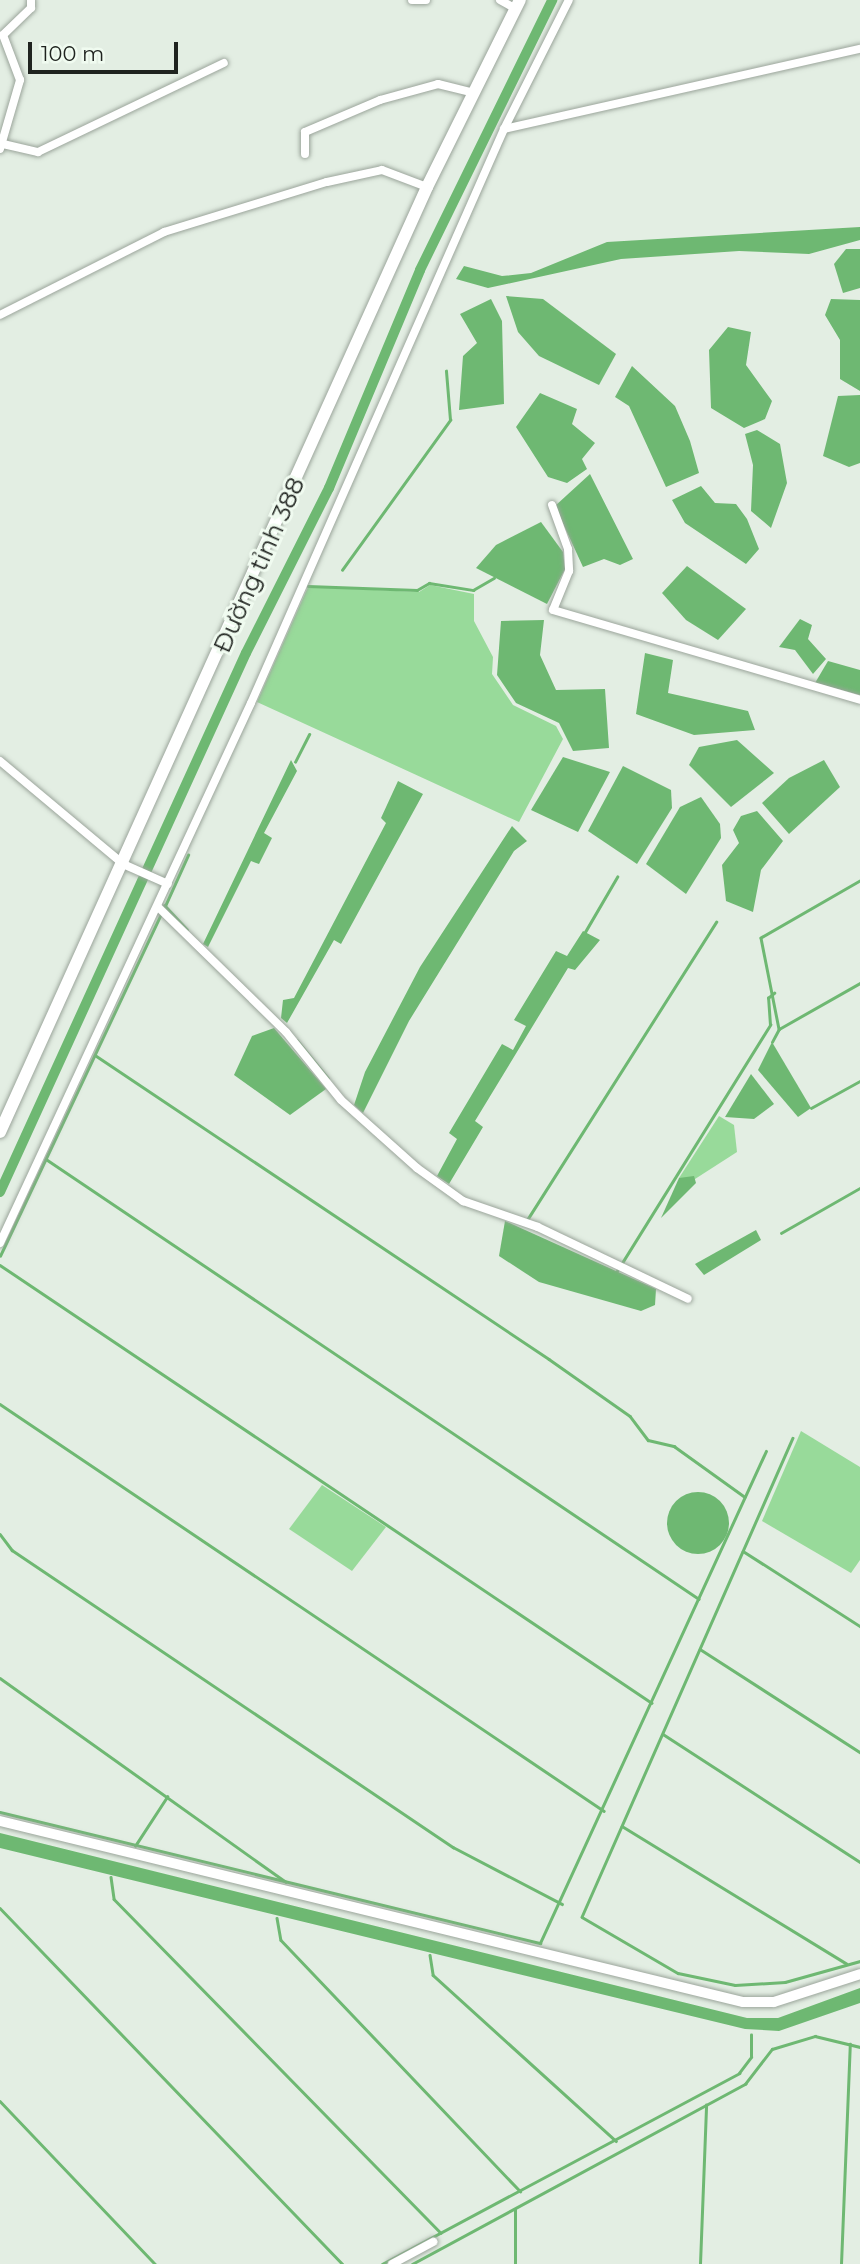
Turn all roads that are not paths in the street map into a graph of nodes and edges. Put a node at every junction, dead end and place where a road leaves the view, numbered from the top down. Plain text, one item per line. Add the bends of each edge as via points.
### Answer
1 (30, 0) edge
2 (412, 0) edge
3 (426, 0) edge
4 (500, 0) edge
5 (569, 0) edge
6 (518, 5) edge
7 (860, 49) edge
8 (224, 63) dead end
9 (472, 93) junction
10 (504, 129) junction
11 (1, 147) edge
12 (305, 154) dead end
13 (428, 187) junction
14 (0, 315) edge
15 (552, 505) dead end
16 (860, 700) edge
17 (0, 761) edge
18 (126, 865) junction
19 (167, 884) junction
20 (158, 907) junction
21 (0, 1132) edge
22 (0, 1243) edge
23 (688, 1299) dead end
24 (0, 1821) edge
25 (860, 1974) edge
26 (433, 2242) dead end
27 (392, 2264) edge

1 - 11 street via 31,8 3,35 20,80
2 - 3 street
4 - 6 street
5 - 10 street
6 - 9 main road, Đường tỉnh 388
7 - 10 street
8 - 11 street via 38,152
9 - 12 street via 438,84 380,100 305,132
9 - 13 main road, Đường tỉnh 388
10 - 19 street
13 - 14 street via 382,170 327,182 164,232
13 - 18 main road, Đường tỉnh 388
15 - 16 street via 568,549 569,571 553,611
17 - 18 street
18 - 19 street
18 - 21 main road, Đường tỉnh 388
19 - 20 street
20 - 22 street
20 - 23 street via 293,1041 341,1100 437,1184 463,1201 538,1227
24 - 25 street via 743,2002 774,2002
26 - 27 street

